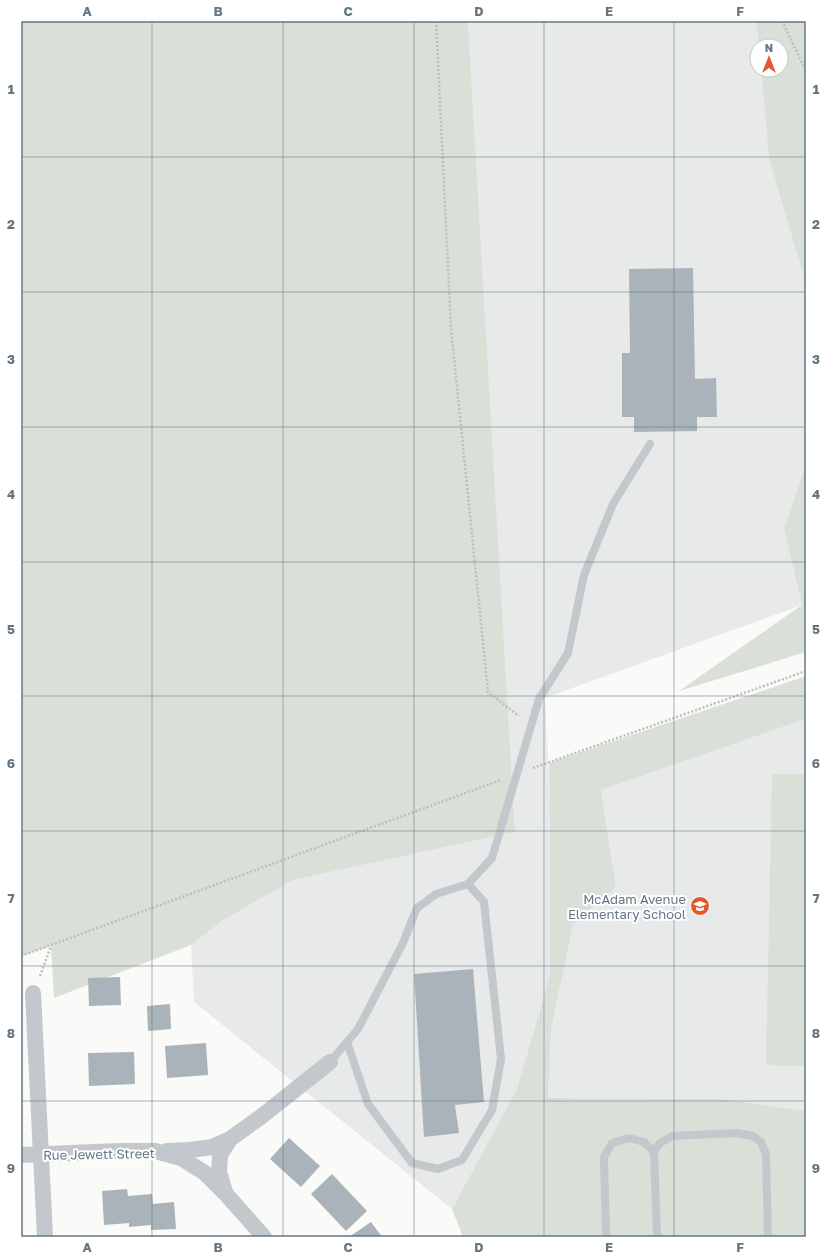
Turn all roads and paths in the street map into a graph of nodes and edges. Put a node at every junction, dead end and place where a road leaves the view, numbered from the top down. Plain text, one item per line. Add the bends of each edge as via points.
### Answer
1 (436, 21) edge
2 (782, 21) edge
3 (806, 71) edge
4 (650, 444) dead end
5 (806, 671) edge
6 (531, 725) junction
7 (517, 774) junction
8 (468, 884) junction
9 (51, 946) junction
10 (21, 956) edge
11 (33, 994) joint
12 (347, 1042) junction
13 (330, 1062) joint
14 (230, 1139) junction
15 (155, 1151) junction
16 (654, 1152) junction
17 (21, 1155) edge
18 (42, 1155) junction
19 (225, 1193) junction
20 (45, 1237) edge
21 (264, 1237) edge
22 (606, 1237) edge
23 (657, 1237) edge
24 (768, 1237) edge

1 - 6 path via 451,328 488,692
2 - 3 path
4 - 6 lane via 613,504 584,576 568,653 538,699
5 - 7 path
6 - 7 lane
7 - 8 lane via 492,858
7 - 9 path
8 - 12 lane via 436,894 417,908 403,943 358,1029
8 - 12 lane via 484,902 501,1059 492,1110 462,1160 438,1169 412,1162 368,1104
9 - 10 path
9 - 11 path
11 - 18 street
12 - 13 lane
13 - 14 street
14 - 15 street via 212,1147
14 - 19 street via 220,1155 219,1172
15 - 18 street, Rue Jewett Street
15 - 19 street, Rue Jewett Street via 181,1158 206,1173
16 - 22 lane via 644,1142 629,1138 612,1143 604,1157
16 - 23 lane
16 - 24 lane via 660,1143 672,1136 737,1133 753,1136 761,1142 766,1154
17 - 18 street, Rue Jewett Street
18 - 20 street
19 - 21 street, Rue Jewett Street

